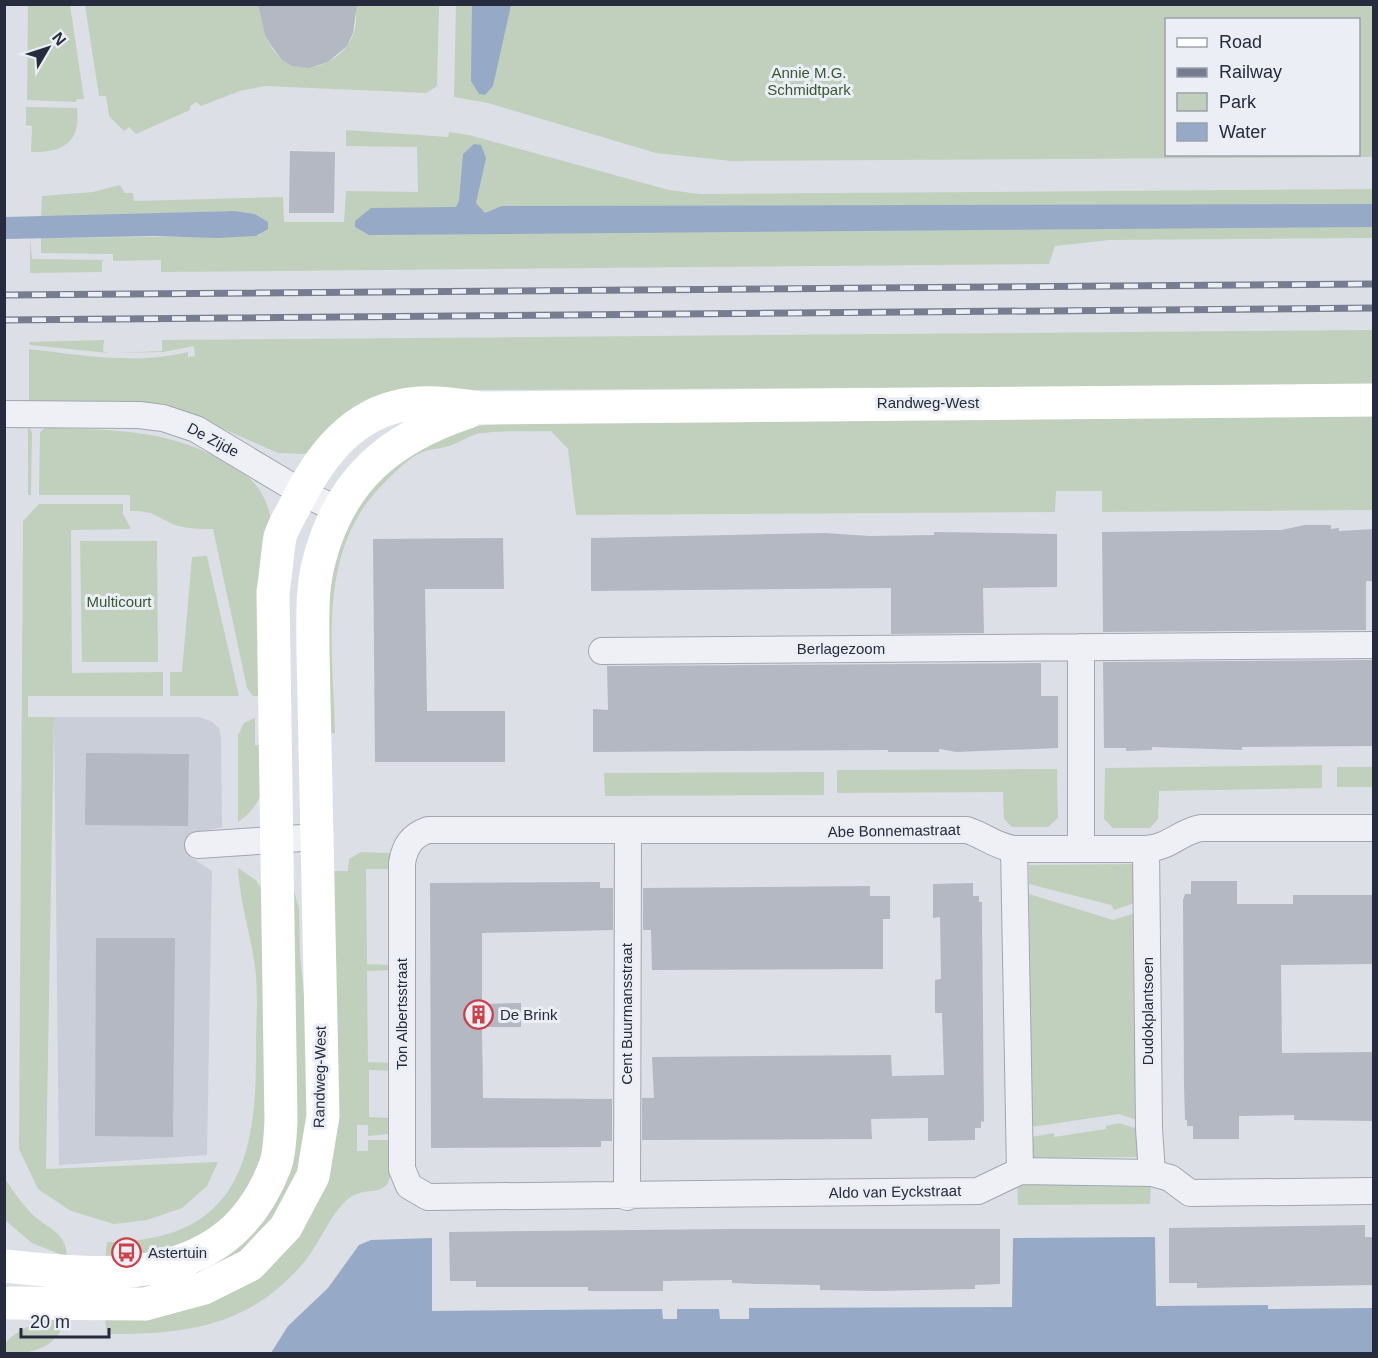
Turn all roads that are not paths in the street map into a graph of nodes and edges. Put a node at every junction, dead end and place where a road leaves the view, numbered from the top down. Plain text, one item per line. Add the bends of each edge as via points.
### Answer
1 (1374, 400) edge
2 (482, 408) junction
3 (4, 414) edge
4 (301, 492) junction
5 (336, 509) junction
6 (1374, 645) edge
7 (1081, 647) junction
8 (602, 651) dead end
9 (1374, 828) edge
10 (628, 832) junction
11 (317, 837) junction
12 (278, 839) junction
13 (408, 842) joint
14 (198, 845) dead end
15 (1014, 849) junction
16 (1081, 849) junction
17 (1146, 849) junction
18 (1020, 1171) junction
19 (1152, 1173) junction
20 (409, 1186) joint
21 (1374, 1191) edge
22 (627, 1197) junction
23 (7, 1260) edge
24 (8, 1311) edge

1 - 2 main road, Randweg-West
2 - 4 main road, Randweg-West via 438,402 395,407 368,418 320,460
2 - 5 main road, Randweg-West via 429,426 403,440 360,477
3 - 4 street, De Zijde via 163,418 195,429
4 - 5 street, De Zijde
4 - 12 main road, Randweg-West via 281,535 273,592
5 - 11 main road, Randweg-West via 318,562 313,603
6 - 7 street, Berlagezoom
7 - 8 street, Berlagezoom
7 - 16 street
9 - 17 street, Abe Bonnemastraat via 1201,828 1186,832 1162,848
10 - 13 street, Abe Bonnemastraat via 428,830
10 - 15 street, Abe Bonnemastraat via 967,830 998,847
10 - 22 street, Cent Buurmansstraat
11 - 12 street
11 - 24 main road, Randweg-West via 322,1116 313,1176 286,1227 250,1265 177,1297 145,1304
12 - 14 street
12 - 23 main road, Randweg-West via 281,1121 276,1164 261,1196 247,1216 221,1239 172,1265 119,1274
13 - 20 street, Ton Albertsstraat via 402,875 402,1169
15 - 16 street, Abe Bonnemastraat
15 - 18 street
16 - 17 street, Abe Bonnemastraat
17 - 19 street, Dudokplantsoen
18 - 19 street, Aldo van Eyckstraat
18 - 22 street, Aldo van Eyckstraat via 978,1191
19 - 21 street, Aldo van Eyckstraat via 1170,1178 1190,1193
20 - 22 street, Aldo van Eyckstraat via 428,1197 443,1198
23 - 24 main road via 14,1282

